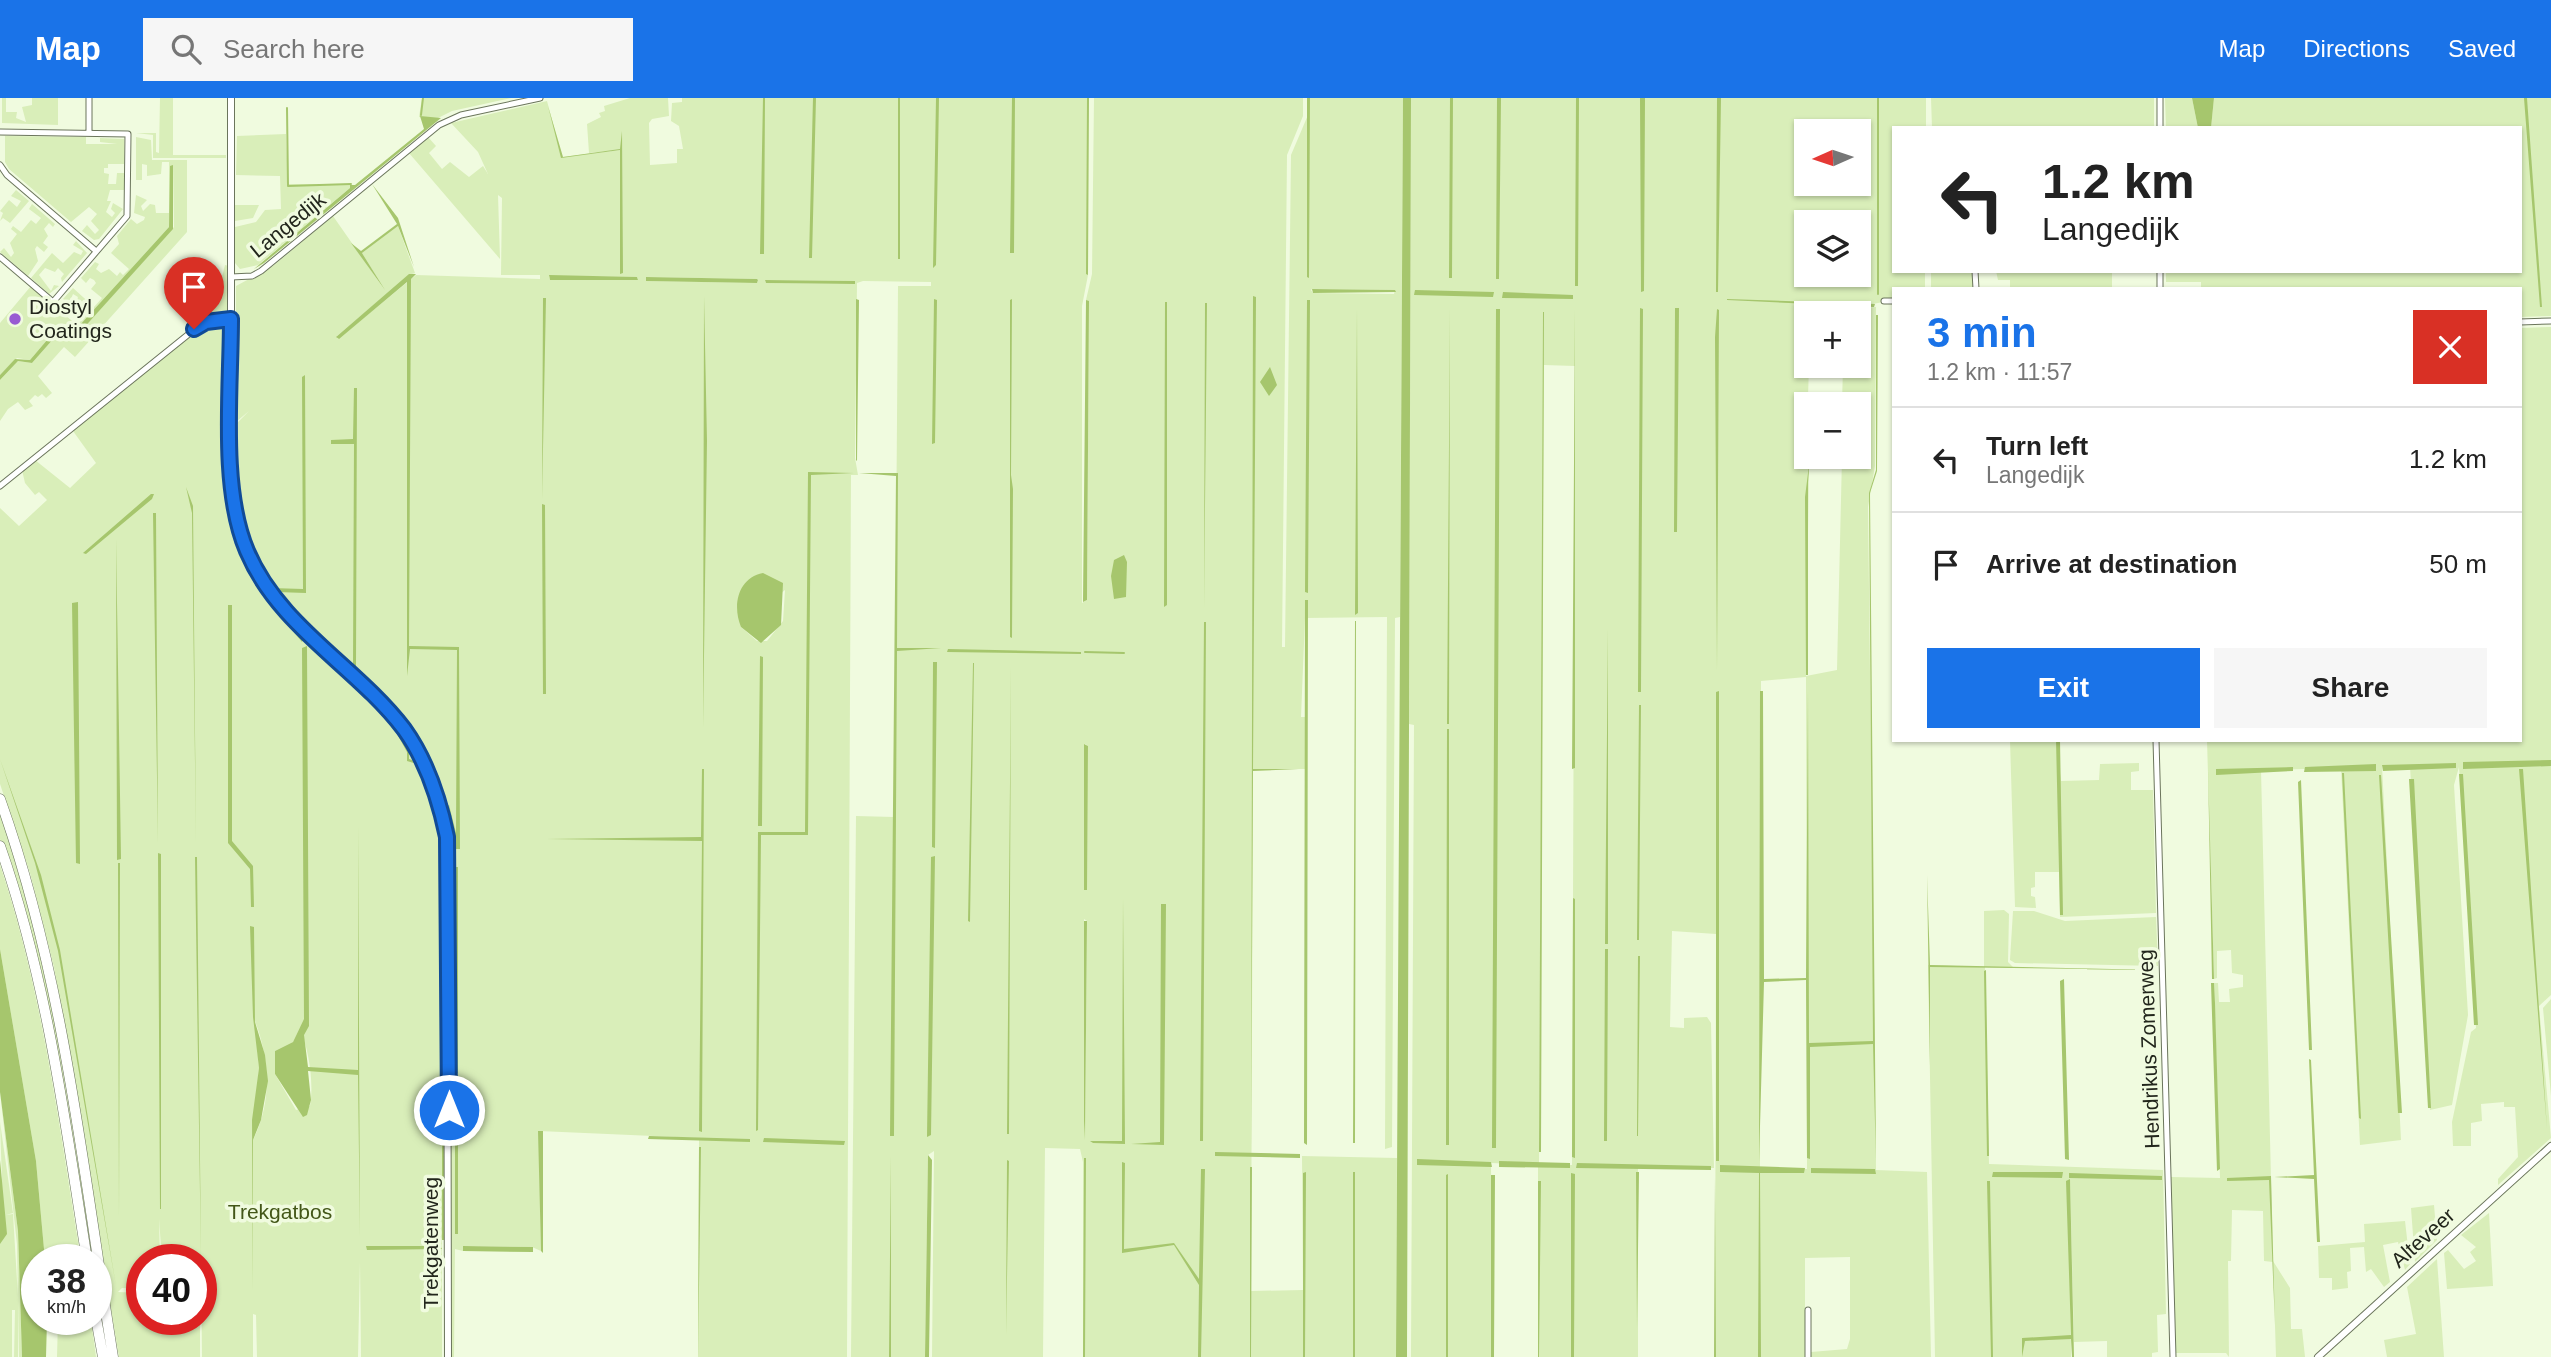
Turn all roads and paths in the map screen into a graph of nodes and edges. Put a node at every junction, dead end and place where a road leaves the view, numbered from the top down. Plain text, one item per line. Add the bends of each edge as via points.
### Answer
1 (89, 98) edge
2 (231, 98) edge
3 (540, 98) edge
4 (2160, 98) edge
5 (2160, 126) edge
6 (0, 132) edge
7 (89, 132) junction
8 (0, 165) edge
9 (96, 251) junction
10 (0, 257) edge
11 (231, 277) junction
12 (1884, 301) dead end
13 (1892, 301) edge
14 (231, 319) junction
15 (2551, 321) edge
16 (2522, 322) edge
17 (0, 486) edge
18 (2156, 742) edge
19 (0, 799) edge
20 (0, 846) edge
21 (2551, 1146) edge
22 (84, 1244) edge
23 (1808, 1310) dead end
24 (99, 1335) edge
25 (103, 1357) edge
26 (113, 1357) edge
27 (448, 1357) edge
28 (1808, 1357) edge
29 (2174, 1357) edge
30 (2318, 1357) edge

1 - 7 street
2 - 11 street
3 - 11 street, Langedijk via 461,115 439,125 261,271
4 - 5 street
6 - 7 street
7 - 9 street via 129,136 127,216
8 - 9 street
9 - 10 street via 53,302
11 - 14 street
12 - 13 street
14 - 17 street via 200,324
14 - 27 street, Trekgatenweg via 231,480 246,550 267,589 290,616 402,727 432,780 443,818
15 - 16 street
18 - 29 street, Hendrikus Zomerweg
19 - 26 highway via 30,892 51,981
20 - 22 highway via 41,990
21 - 30 street, Alteveer
23 - 28 street
24 - 25 highway

